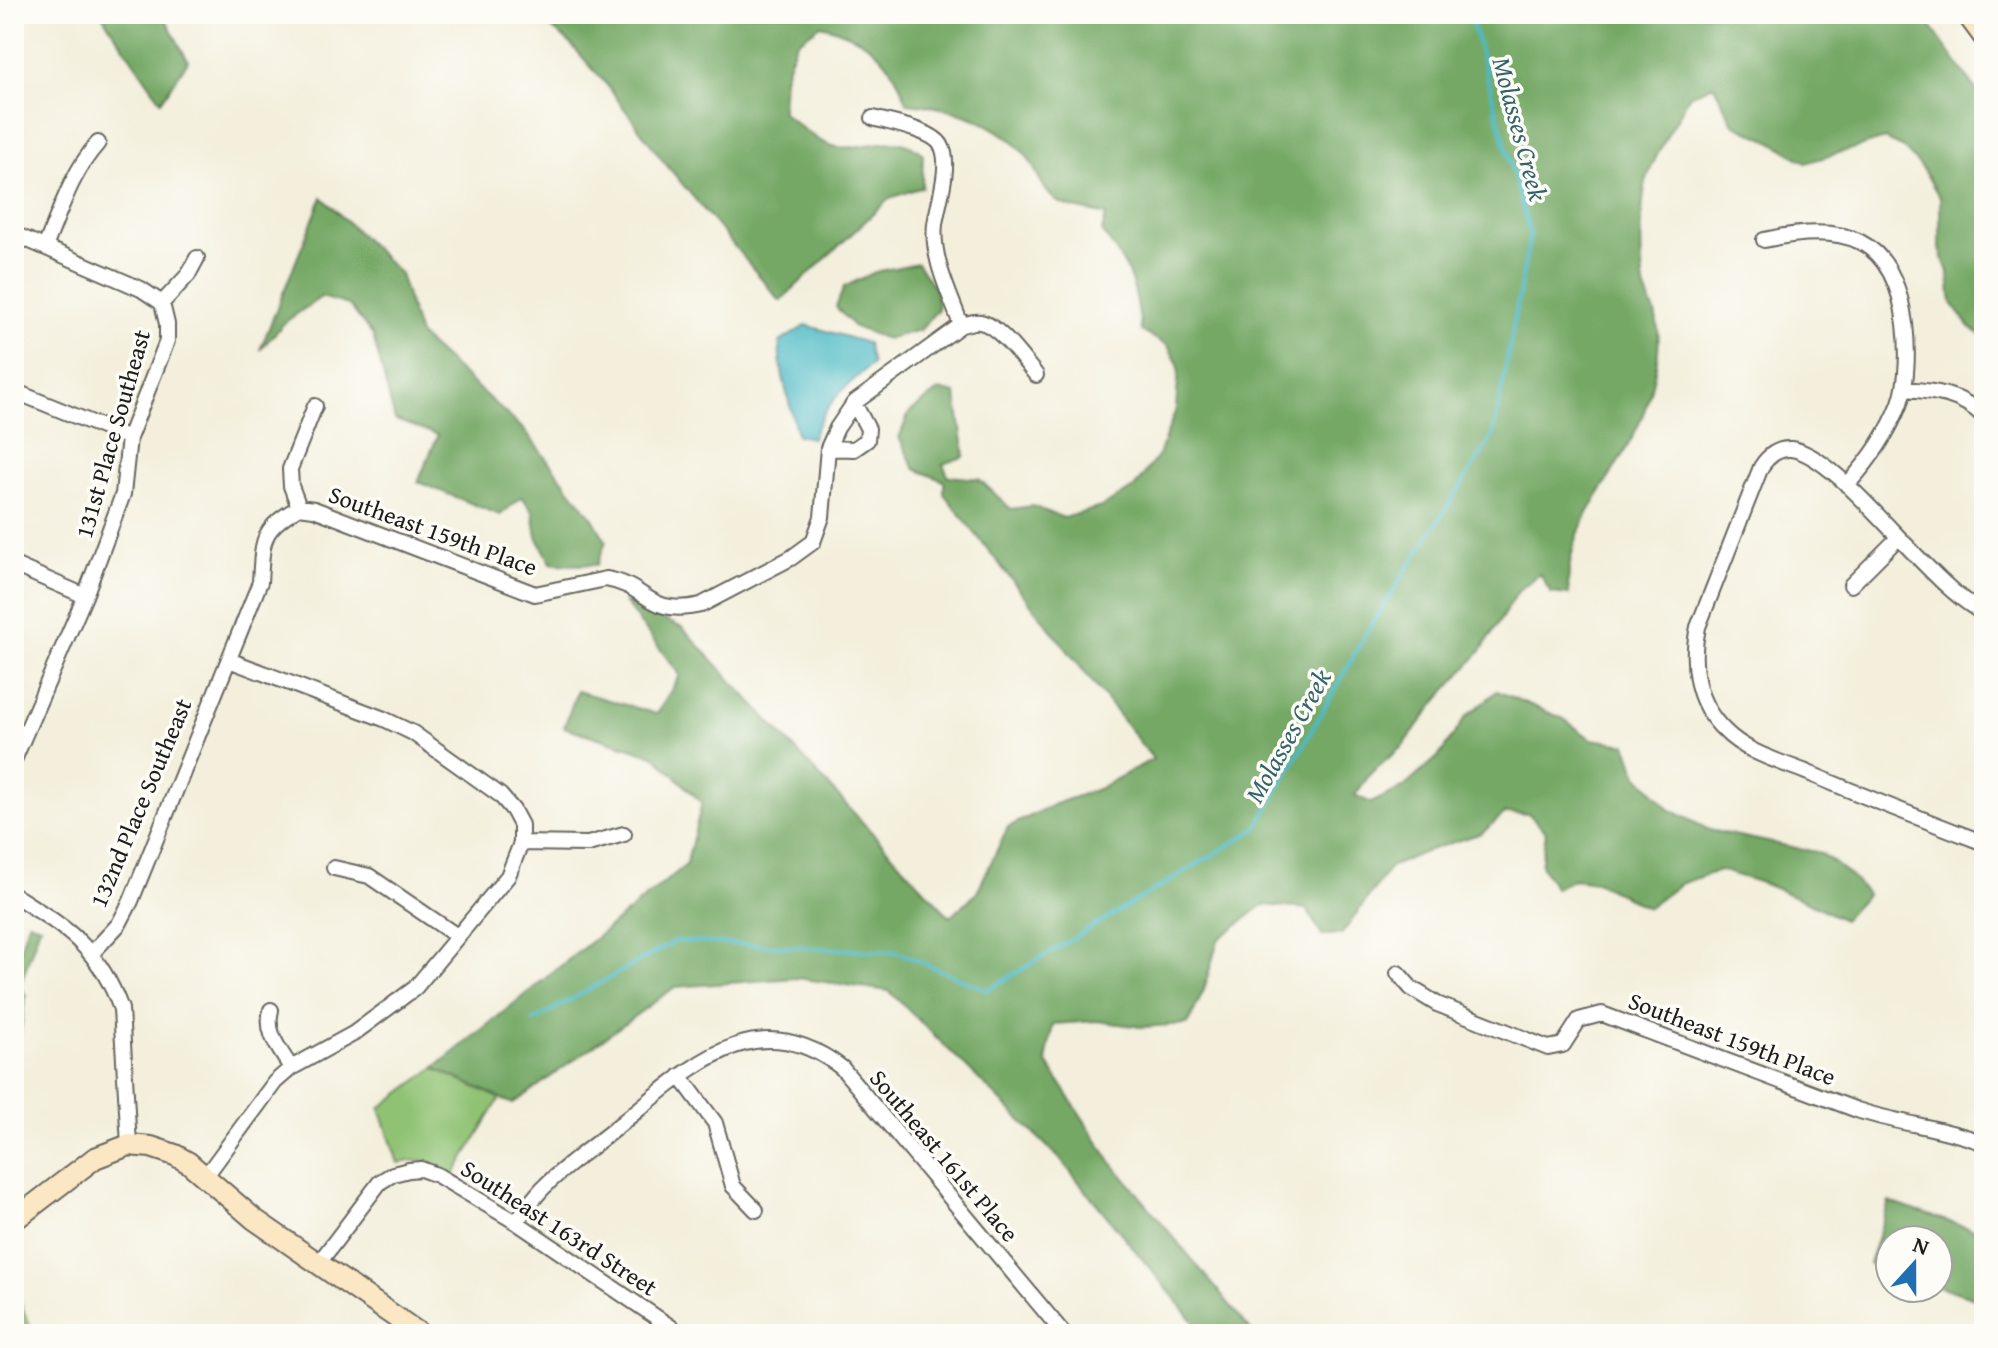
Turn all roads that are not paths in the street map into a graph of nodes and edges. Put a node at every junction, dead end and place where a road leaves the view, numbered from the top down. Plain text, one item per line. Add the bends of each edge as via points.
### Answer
1 (1967, 14) edge
2 (1984, 37) edge
3 (873, 118) dead end
4 (98, 143) dead end
5 (14, 234) edge
6 (1764, 240) dead end
7 (45, 247) junction
8 (197, 258) dead end
9 (162, 303) junction
10 (961, 325) junction
11 (1036, 375) dead end
12 (1904, 389) junction
13 (14, 391) edge
14 (854, 403) junction
15 (315, 406) dead end
16 (1984, 417) edge
17 (129, 438) junction
18 (828, 448) junction
19 (1847, 485) junction
20 (299, 507) junction
21 (1898, 538) junction
22 (14, 565) edge
23 (1851, 585) dead end
24 (85, 596) junction
25 (1984, 613) edge
26 (229, 660) junction
27 (14, 716) edge
28 (29, 722) junction
29 (14, 760) edge
30 (624, 834) dead end
31 (521, 843) junction
32 (1984, 843) edge
33 (334, 868) dead end
34 (14, 895) edge
35 (457, 936) junction
36 (92, 953) junction
37 (1398, 973) dead end
38 (271, 1010) dead end
39 (291, 1068) junction
40 (680, 1076) junction
41 (1984, 1143) edge
42 (129, 1145) junction
43 (205, 1177) junction
44 (756, 1210) dead end
45 (14, 1220) edge
46 (516, 1222) junction
47 (318, 1264) junction
48 (420, 1334) edge
49 (681, 1334) edge
50 (1064, 1334) edge

1 - 2 street
3 - 10 street via 932,135 940,143 944,176 935,243
4 - 7 street via 75,174
5 - 7 street
6 - 12 street via 1834,233 1878,254 1902,301
7 - 9 street
8 - 9 street, 131st Place Southeast
9 - 17 street, 131st Place Southeast via 167,341
10 - 11 street via 988,325
10 - 14 street, Southeast 159th Place
12 - 16 street via 1952,396
12 - 19 street via 1881,442
13 - 17 street
14 - 18 street, Southeast 159th Place
14 - 18 street via 868,429 867,440 854,449
15 - 20 street via 290,469
17 - 24 street, 131st Place Southeast via 123,494
18 - 20 street, Southeast 159th Place via 822,517 813,542 740,585 686,608 658,606 606,579 535,594
19 - 21 street
19 - 32 street via 1789,449 1772,454 1761,467 1698,627 1697,682 1708,709 1748,748
20 - 26 street, 132nd Place Southeast via 269,529 263,542 260,582
21 - 23 street
21 - 25 street
22 - 24 street
24 - 28 street, 131st Place Southeast
26 - 31 street via 413,733 500,795 521,825
26 - 36 street, 132nd Place Southeast via 131,901 119,924
27 - 28 street
28 - 29 street, 131st Place Southeast
30 - 31 street via 588,844
31 - 35 street via 508,876
33 - 35 street via 369,876
34 - 36 street via 61,923
35 - 39 street via 415,988 353,1034
36 - 42 street via 121,1009
37 - 41 street, Southeast 159th Place via 1437,1004 1548,1048 1563,1045 1579,1020 1602,1014 1857,1110
38 - 39 street via 270,1034
39 - 43 street
40 - 44 street via 715,1123 733,1186
40 - 46 street via 546,1185
40 - 50 street, Southeast 161st Place via 735,1045 769,1040 815,1050 842,1068
42 - 43 street via 175,1155
42 - 45 street via 85,1163
43 - 47 street
46 - 47 street, Southeast 163rd Street via 437,1175 409,1170 380,1182
46 - 49 street, Southeast 163rd Street
47 - 48 street

